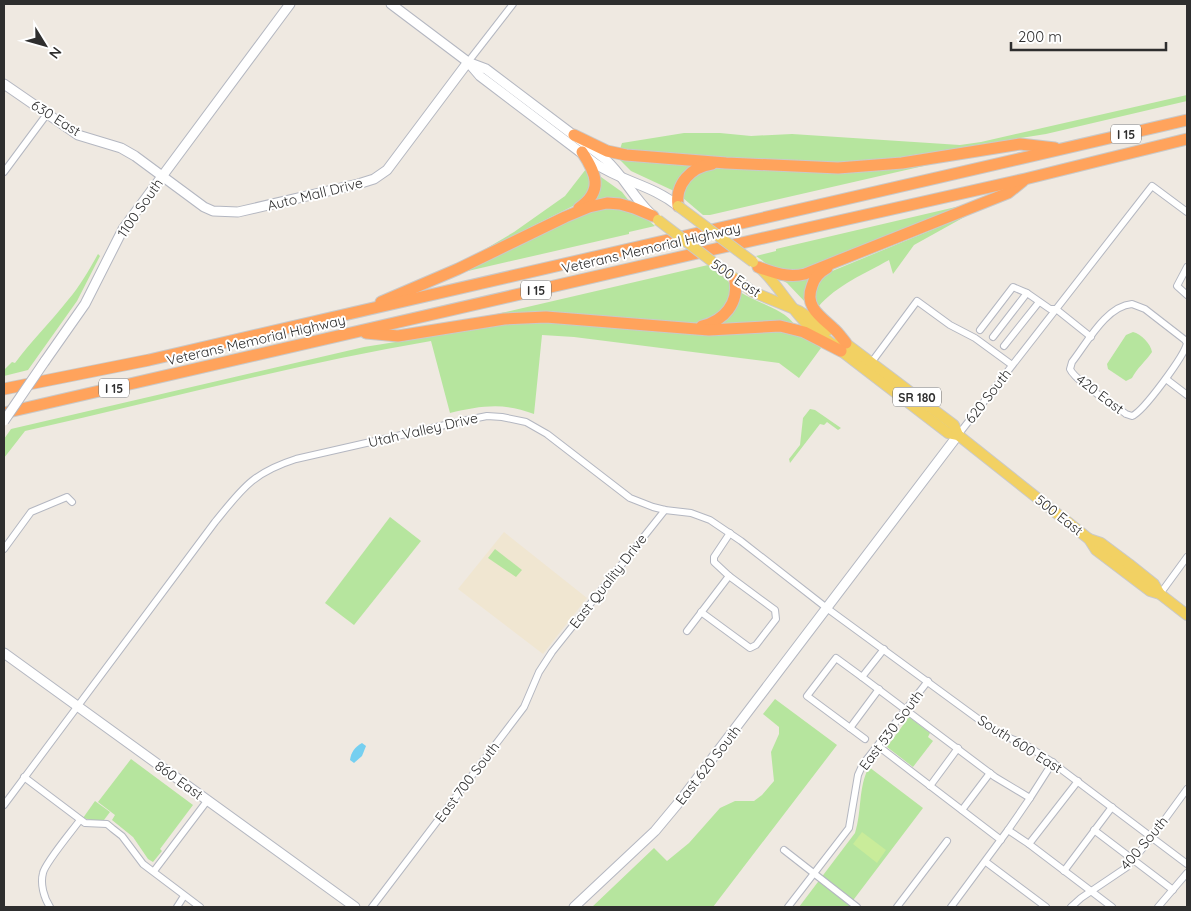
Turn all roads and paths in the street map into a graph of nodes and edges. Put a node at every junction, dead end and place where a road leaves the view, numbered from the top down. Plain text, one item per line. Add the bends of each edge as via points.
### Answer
1 (290, 4) edge
2 (391, 4) edge
3 (513, 4) edge
4 (468, 62) junction
5 (4, 84) edge
6 (48, 114) junction
7 (1187, 120) edge
8 (574, 135) junction
9 (1187, 139) edge
10 (1065, 148) junction
11 (582, 152) junction
12 (726, 163) junction
13 (4, 172) edge
14 (162, 176) junction
15 (623, 178) junction
16 (1025, 179) junction
17 (678, 206) junction
18 (1187, 212) edge
19 (565, 217) junction
20 (656, 218) junction
21 (842, 260) junction
22 (756, 264) junction
23 (1187, 267) edge
24 (735, 280) junction
25 (1027, 293) junction
26 (1187, 295) edge
27 (1039, 302) junction
28 (790, 307) junction
29 (1056, 309) junction
30 (352, 314) junction
31 (688, 328) junction
32 (980, 330) dead end
33 (357, 332) junction
34 (993, 337) dead end
35 (1091, 337) junction
36 (1187, 344) edge
37 (1004, 346) dead end
38 (843, 347) junction
39 (871, 363) junction
40 (1012, 365) junction
41 (1166, 379) junction
42 (4, 389) edge
43 (1187, 395) edge
44 (4, 413) edge
45 (4, 421) edge
46 (958, 435) junction
47 (72, 502) dead end
48 (665, 510) junction
49 (730, 533) junction
50 (4, 548) edge
51 (1187, 557) edge
52 (729, 576) junction
53 (1160, 594) junction
54 (828, 609) junction
55 (701, 612) junction
56 (1187, 615) edge
57 (687, 631) dead end
58 (884, 649) junction
59 (552, 652) joint
60 (4, 653) edge
61 (862, 677) junction
62 (928, 681) junction
63 (879, 690) junction
64 (78, 706) junction
65 (906, 709) junction
66 (850, 728) junction
67 (864, 739) dead end
68 (878, 746) junction
69 (958, 748) junction
70 (1053, 762) junction
71 (990, 773) junction
72 (24, 777) junction
73 (1078, 781) junction
74 (930, 786) junction
75 (1187, 789) edge
76 (1030, 798) junction
77 (207, 801) junction
78 (4, 805) edge
79 (1112, 807) junction
80 (962, 810) junction
81 (80, 820) junction
82 (1008, 830) junction
83 (1094, 830) junction
84 (1152, 837) junction
85 (1001, 840) junction
86 (946, 841) dead end
87 (1029, 844) junction
88 (784, 850) dead end
89 (1133, 860) junction
90 (986, 862) junction
91 (1187, 864) edge
92 (154, 871) junction
93 (1064, 871) junction
94 (1187, 873) edge
95 (814, 874) junction
96 (1173, 890) junction
97 (1091, 891) junction
98 (184, 896) junction
99 (50, 907) edge
100 (177, 907) edge
101 (200, 907) edge
102 (355, 907) edge
103 (372, 907) edge
104 (574, 907) edge
105 (788, 907) edge
106 (857, 907) edge
107 (897, 907) edge
108 (951, 907) edge
109 (1046, 907) edge
110 (1071, 907) edge
111 (1112, 907) edge
112 (1158, 907) edge

1 - 14 street, 1100 South
2 - 4 street, 500 East
3 - 4 street, Auto Mall Drive
4 - 8 street, 500 East / SR 180 via 486,69
4 - 11 street, 500 East / SR 180 via 480,76
4 - 14 street, Auto Mall Drive via 387,170 374,179 238,212 214,211 204,207
5 - 6 street, 630 East
6 - 13 street
6 - 14 street, 630 East via 78,135 121,148
7 - 10 highway, Veterans Memorial Highway / I 15
8 - 12 highway via 626,155
8 - 15 street, 500 East / SR 180
9 - 16 highway, Veterans Memorial Highway / I 15
10 - 12 highway via 1020,144 913,162 850,167
10 - 30 highway, Veterans Memorial Highway / I 15
11 - 15 street, 500 East / SR 180 via 602,168
11 - 19 highway via 594,173 594,191 586,203
12 - 17 highway via 704,166 690,174 678,191
14 - 45 street, 1100 South, bridge via 123,229 86,304
15 - 17 street, 500 East / SR 180 via 652,189
15 - 20 street, 500 East / SR 180
16 - 21 highway via 1008,193
16 - 33 highway, Veterans Memorial Highway / I 15
17 - 22 main road, 500 East / SR 180, bridge
18 - 29 street, 620 South via 1152,186
19 - 20 highway via 610,203 626,205
19 - 30 highway via 458,269
20 - 24 main road, 500 East / SR 180, bridge
21 - 22 highway via 793,276 777,274
21 - 38 highway via 818,275 810,297 817,315 834,329
22 - 28 main road, 500 East / SR 180 via 773,281
23 - 26 street via 1178,286
24 - 28 main road, 500 East / SR 180 via 757,294
24 - 31 highway via 735,298 724,315 708,325
25 - 27 street
25 - 32 street via 1013,287
25 - 34 street
27 - 29 street
27 - 37 street
28 - 38 main road, 500 East / SR 180 via 814,319
29 - 35 street
29 - 40 street, 620 South
30 - 42 highway, Veterans Memorial Highway / I 15
31 - 33 highway via 537,316 398,336
31 - 38 highway via 784,326
33 - 44 highway, Veterans Memorial Highway / I 15
35 - 36 street via 1109,314 1120,306 1136,305 1146,309
35 - 41 street, 420 East via 1072,362 1070,370 1126,414 1132,416 1139,412
36 - 41 street
38 - 39 main road, 500 East / SR 180
38 - 46 main road, 500 East / SR 180 via 948,433
39 - 40 street via 917,301
39 - 46 main road, 500 East / SR 180 via 954,425
40 - 46 street, 620 South
41 - 43 street
46 - 53 main road, 500 East / SR 180 via 1089,539 1096,550 1150,591
46 - 54 street, 620 South
47 - 50 street via 67,497 31,512
48 - 49 street, Utah Valley Drive via 701,516
48 - 59 street, East Quality Drive
48 - 64 street, Utah Valley Drive via 630,498 547,434 510,418 486,416 278,465 257,476 237,495
49 - 52 street via 714,560
49 - 54 street, Utah Valley Drive
51 - 53 street
52 - 55 street
52 - 55 street via 777,612 776,619 756,645 750,648
53 - 56 main road, 500 East / SR 180
54 - 58 street, South 600 East
54 - 104 street, East 620 South via 675,807
55 - 57 street
58 - 61 street
58 - 62 street, South 600 East
59 - 103 street, East 700 South via 524,707
60 - 64 street, 860 East
61 - 63 street
61 - 66 street via 836,658 807,696
62 - 65 street, East 530 South
62 - 70 street, South 600 East via 998,732
63 - 65 street
63 - 66 street
64 - 72 street, Utah Valley Drive
64 - 77 street, 860 East
65 - 68 street, East 530 South
65 - 69 street
66 - 67 street
68 - 74 street
68 - 95 street, East 530 South via 858,775 849,828
69 - 71 street
69 - 74 street
70 - 73 street, South 600 East
70 - 76 street
71 - 76 street
71 - 80 street
72 - 78 street, Utah Valley Drive
72 - 81 street
73 - 79 street, South 600 East
73 - 87 street
74 - 80 street
75 - 84 street, 400 South
76 - 82 street
77 - 92 street
77 - 102 street, 860 East
79 - 83 street
79 - 84 street, South 600 East
80 - 85 street
81 - 92 street via 106,824 122,836 144,864
81 - 99 street via 43,871 45,899
82 - 85 street
82 - 87 street
83 - 89 street
83 - 93 street
84 - 89 street, 400 South
84 - 91 street, South 600 East
85 - 90 street
86 - 107 street
87 - 93 street
88 - 95 street
89 - 96 street
89 - 97 street, 400 South
90 - 108 street
90 - 109 street
92 - 98 street
93 - 97 street
94 - 96 street
95 - 105 street, East 530 South
95 - 106 street
96 - 112 street
97 - 110 street, 400 South
97 - 111 street
98 - 100 street
98 - 101 street

